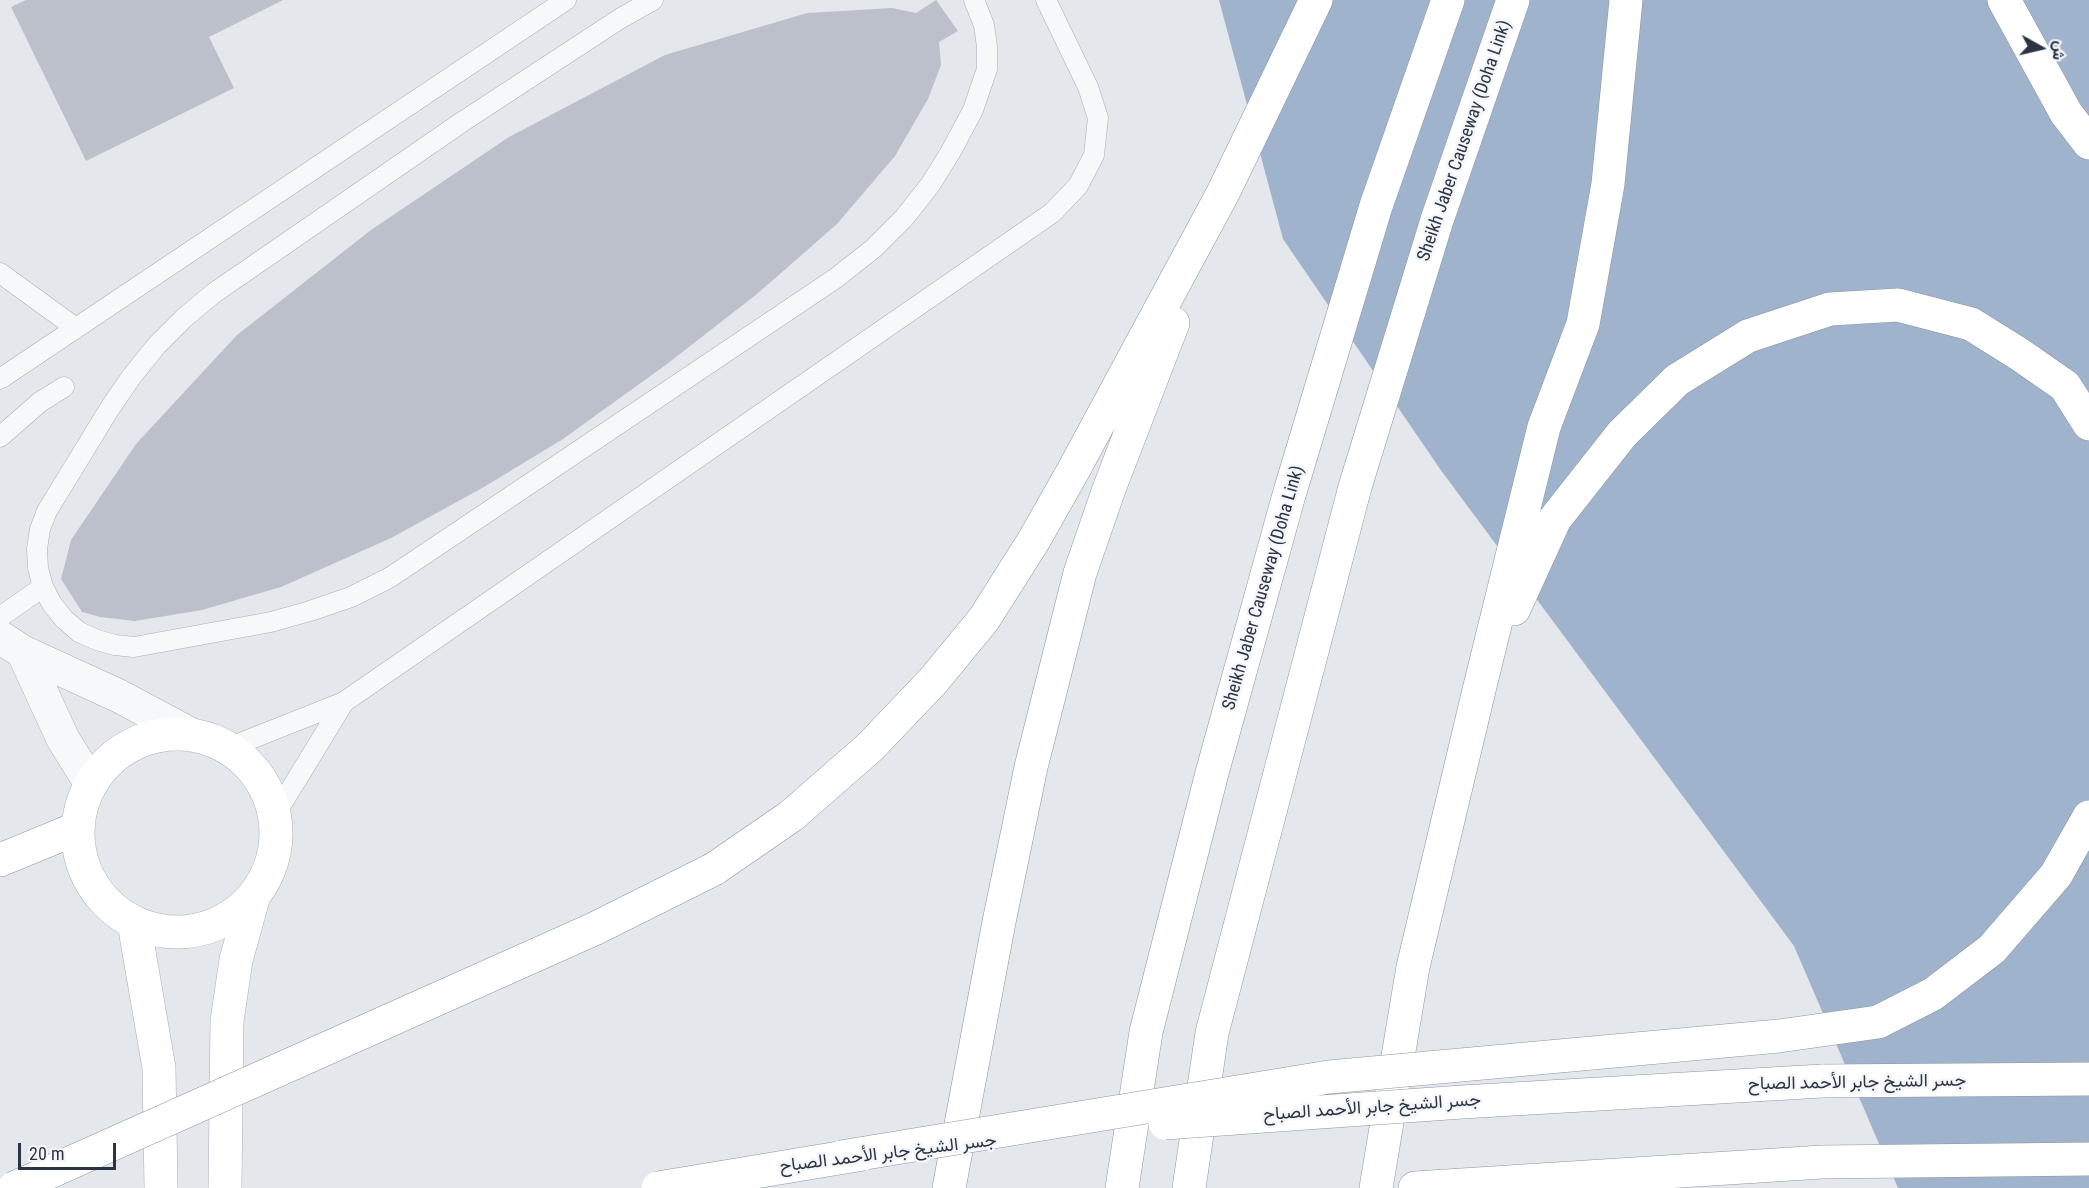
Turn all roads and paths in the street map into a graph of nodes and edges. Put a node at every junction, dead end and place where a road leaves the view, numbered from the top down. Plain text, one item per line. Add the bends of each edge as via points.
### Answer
1 (566, 0) edge
2 (653, 0) edge
3 (974, 0) edge
4 (1046, 0) edge
5 (1317, 0) edge
6 (1448, 0) edge
7 (1513, 0) edge
8 (1626, 0) edge
9 (2004, 0) edge
10 (2089, 143) edge
11 (1223, 193) junction
12 (0, 273) edge
13 (76, 328) junction
14 (0, 379) edge
15 (64, 387) dead end
16 (2089, 424) edge
17 (0, 437) edge
18 (43, 587) junction
19 (1513, 589) junction
20 (0, 617) edge
21 (12, 644) edge
22 (344, 702) junction
23 (190, 734) junction
24 (228, 748) junction
25 (91, 784) junction
26 (274, 815) junction
27 (2089, 817) edge
28 (78, 828) junction
29 (0, 860) edge
30 (255, 895) junction
31 (134, 923) junction
32 (2089, 1079) edge
33 (841, 1157) junction
34 (2089, 1159) edge
35 (14, 1188) edge
36 (161, 1188) edge
37 (225, 1188) edge
38 (658, 1188) edge
39 (949, 1188) edge
40 (1122, 1188) edge
41 (1189, 1188) edge
42 (1376, 1188) edge
43 (1415, 1188) edge

1 - 13 lane
2 - 18 lane via 453,129 214,293 184,318 132,376 47,511 37,549
3 - 18 lane via 987,47 987,69 981,90 969,119 930,185 882,241 836,278 389,578 351,597 271,622 134,646 115,645 79,632 58,612
4 - 22 lane via 1088,87 1098,118 1094,155 1078,186 1052,213
5 - 11 main road
6 - 40 main road, Sheikh Jaber Causeway (Doha Link) via 1376,206 1212,773 1146,1032
7 - 41 main road, Sheikh Jaber Causeway (Doha Link) via 1437,220 1355,487 1212,1033
8 - 19 main road via 1608,184 1583,324 1544,427
9 - 10 main road via 2066,112
11 - 35 main road, bridge via 1073,471 984,619 933,681 870,747 791,816 714,869 594,928
11 - 39 main road via 1080,573 1031,767
12 - 13 lane
13 - 14 lane
15 - 17 lane
16 - 19 main road via 2065,386 1971,324 1898,305 1830,309 1748,336 1677,380 1622,434 1555,519
18 - 20 lane
19 - 42 main road via 1479,686 1413,967
21 - 23 street
21 - 25 street
22 - 24 lane
22 - 26 lane
23 - 24 main road
23 - 25 main road via 144,739 105,765
24 - 26 main road via 258,776
25 - 28 main road
26 - 30 main road via 274,857
27 - 33 main road, bridge via 2056,875 1992,949 1933,994 1878,1022 1779,1036 1329,1077
28 - 29 main road
28 - 31 main road via 86,874 114,911
30 - 31 main road via 242,909 208,928 171,933
30 - 37 main road via 236,960 227,1021
31 - 36 main road via 159,1068
32 - 33 main road, جسر الشيخ جابر الأحمد الصباح, bridge via 1822,1081 1462,1102 1147,1124
33 - 38 main road, جسر الشيخ جابر الأحمد الصباح, bridge
34 - 43 main road via 1822,1162

